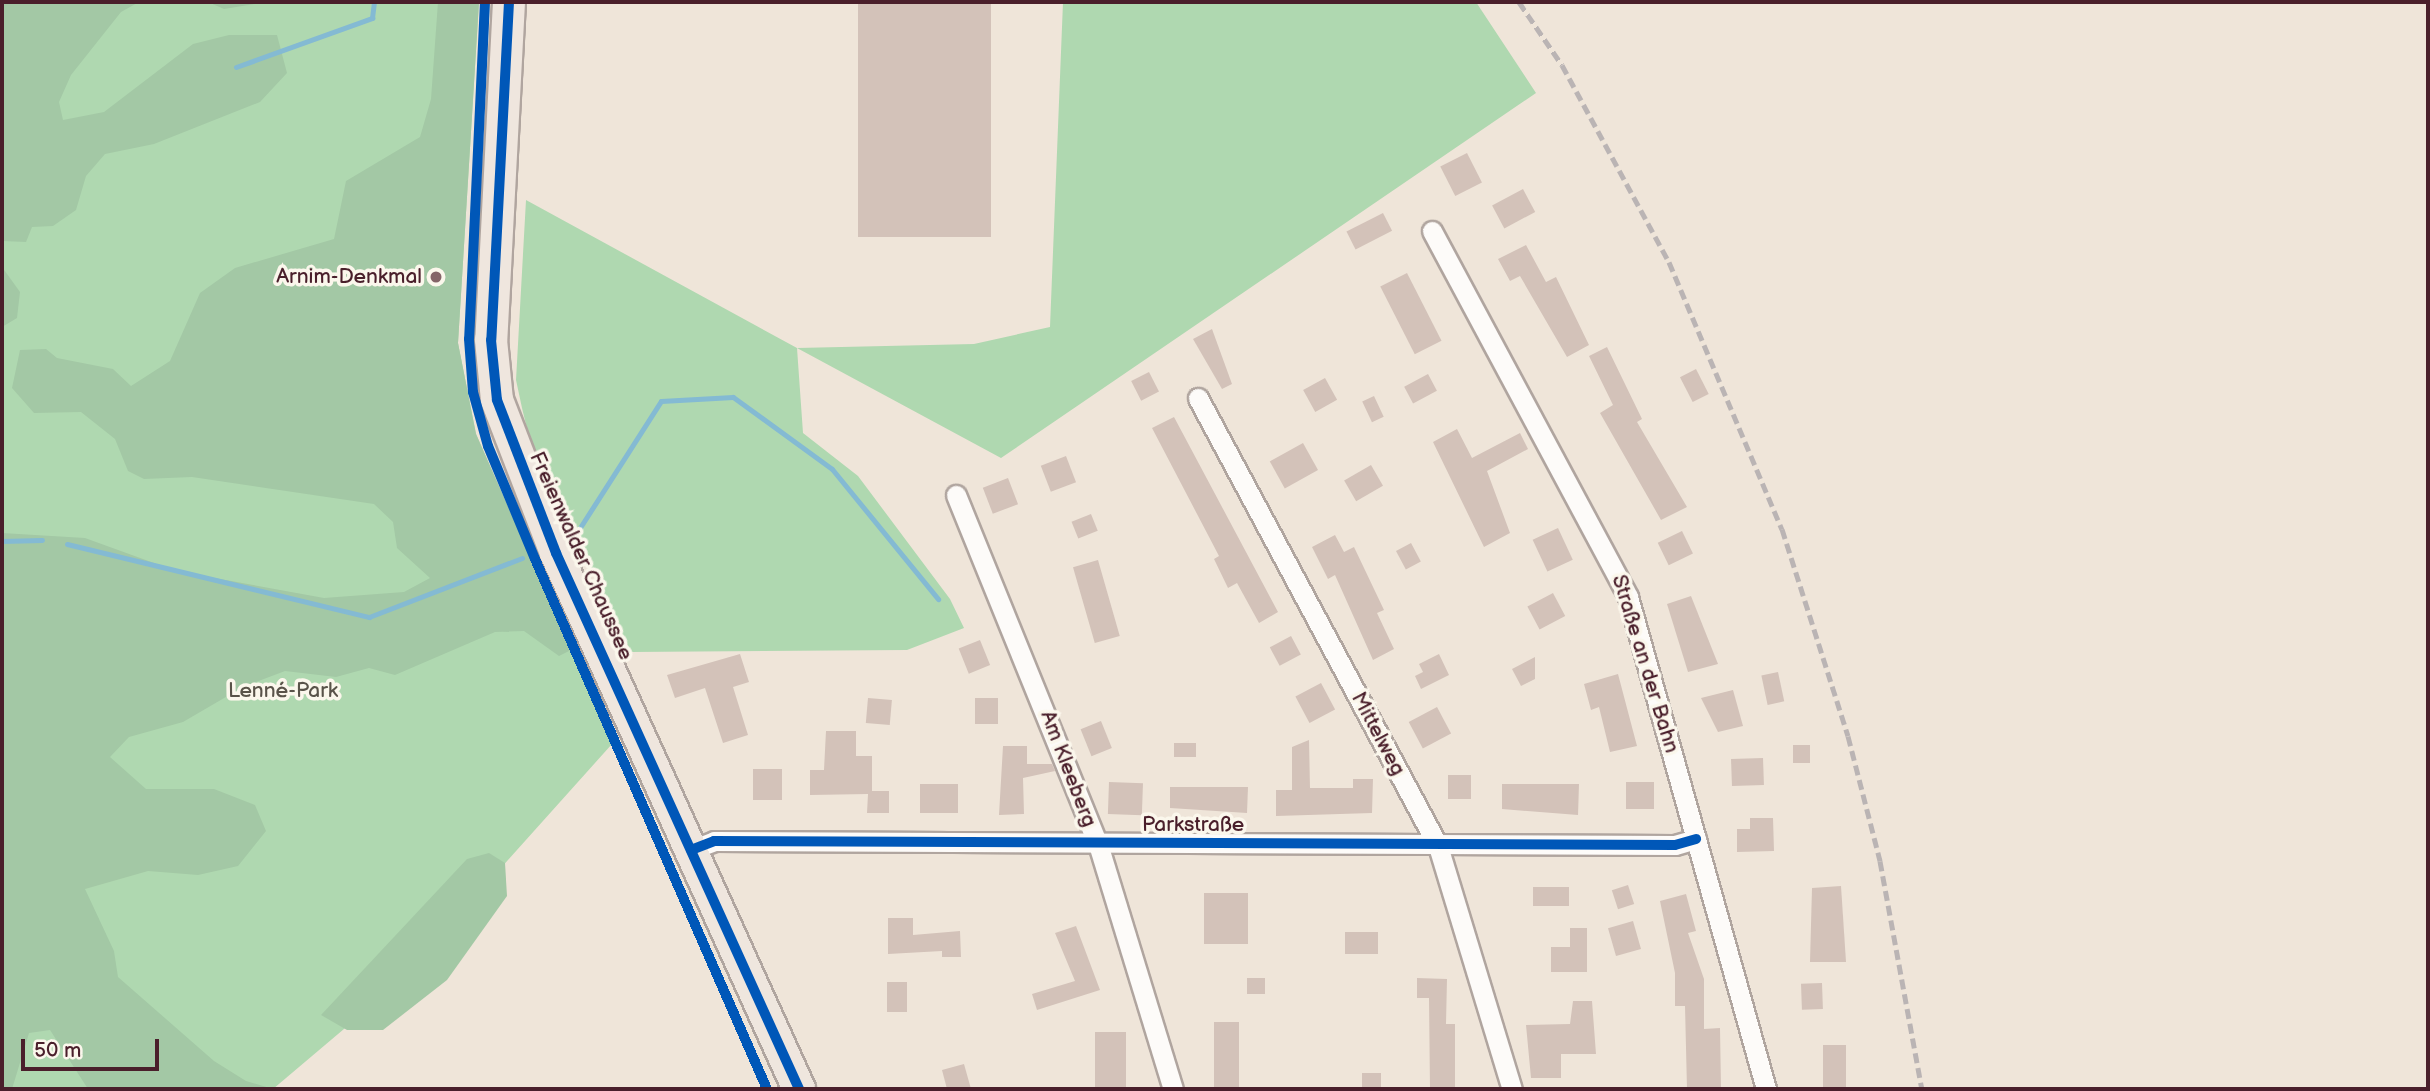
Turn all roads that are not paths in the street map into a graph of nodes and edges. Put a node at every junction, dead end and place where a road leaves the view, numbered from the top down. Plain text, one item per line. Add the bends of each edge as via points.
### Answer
1 (509, 2) edge
2 (1432, 231) dead end
3 (1198, 398) dead end
4 (956, 495) dead end
5 (1696, 839) junction
6 (1098, 844) junction
7 (1438, 845) junction
8 (691, 850) junction
9 (799, 1089) edge
10 (1173, 1089) edge
11 (1512, 1089) edge
12 (1766, 1089) edge

1 - 8 main road, Freienwalder Chaussee via 491,340 497,400 556,553
2 - 5 street, Straße an der Bahn via 1615,566
3 - 7 street, Mittelweg
4 - 6 street, Am Kleeberg
5 - 7 street, Parkstraße via 1675,845
5 - 12 street, Straße an der Bahn
6 - 7 street, Parkstraße
6 - 8 street, Parkstraße via 712,841
6 - 10 street, Am Kleeberg
7 - 11 street, Mittelweg
8 - 9 main road, Freienwalder Chaussee

